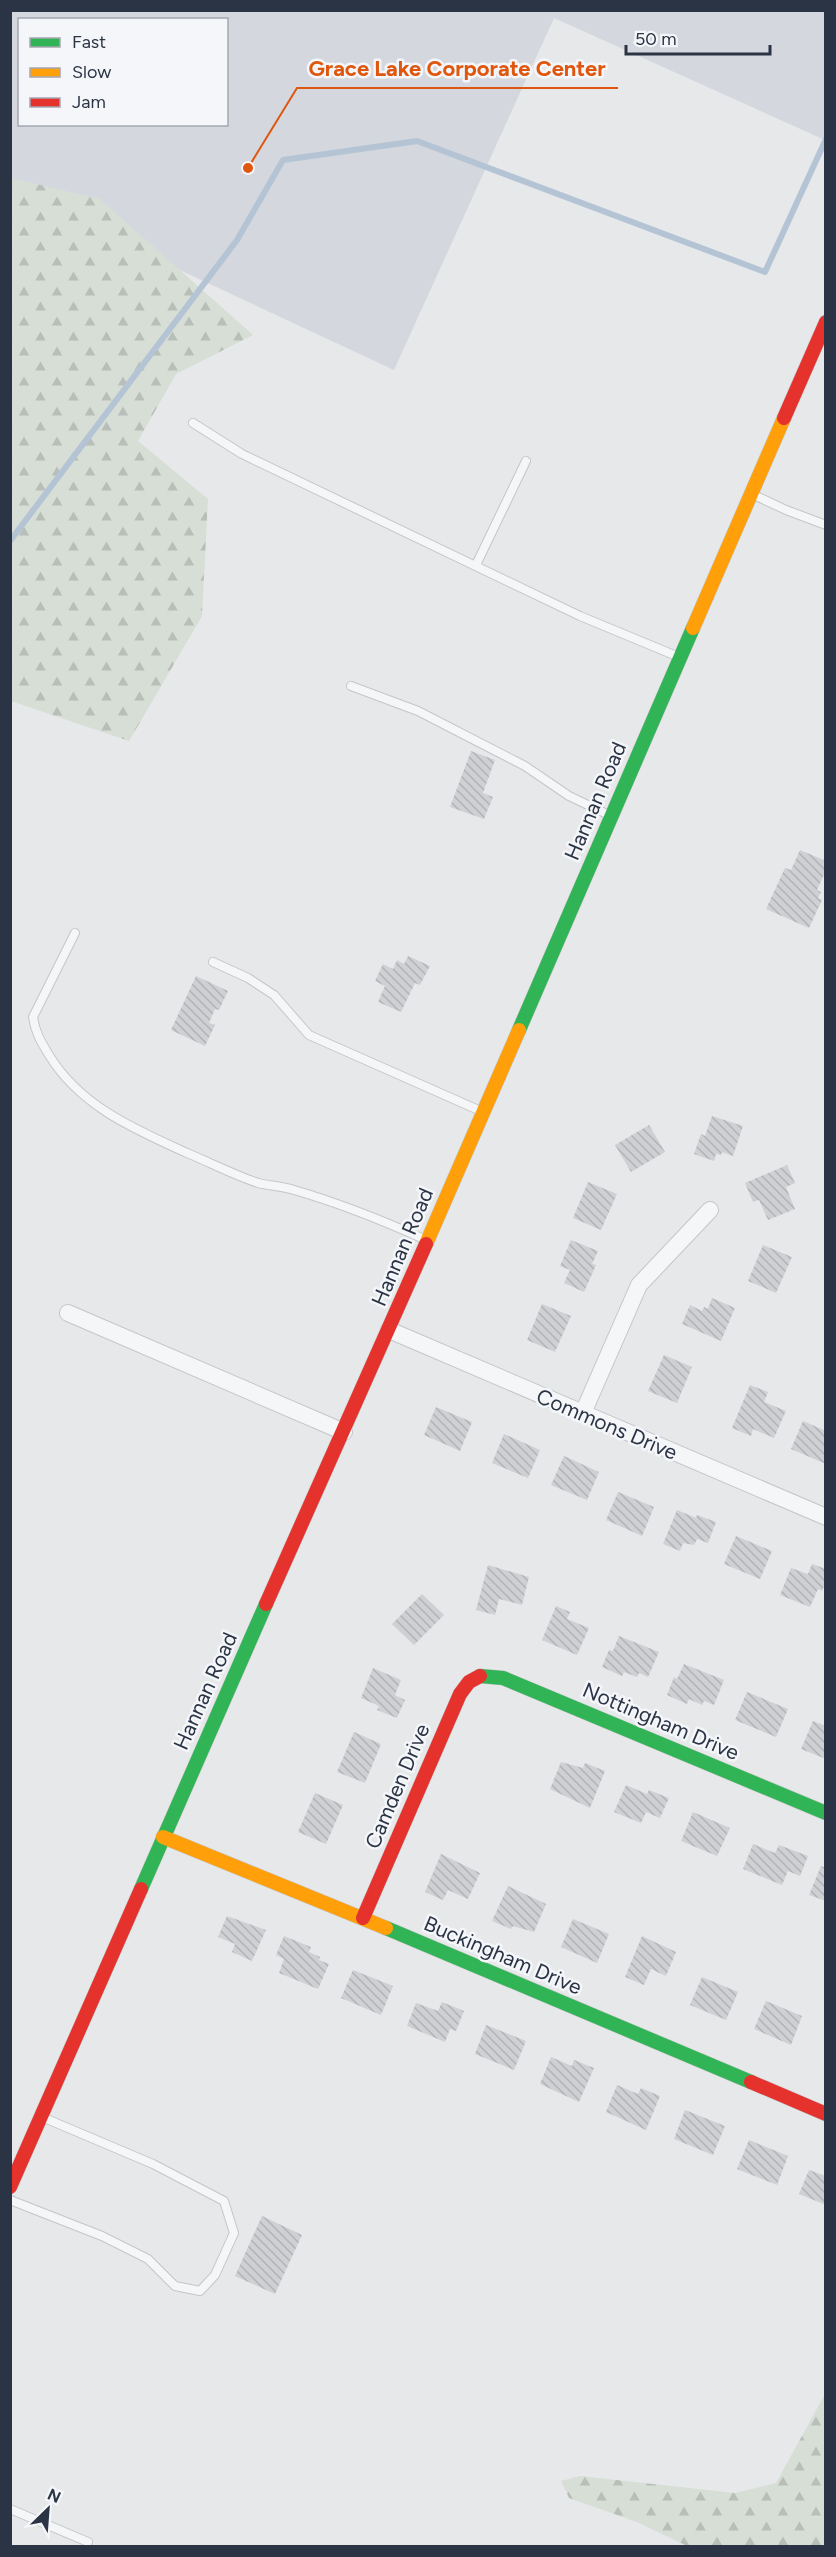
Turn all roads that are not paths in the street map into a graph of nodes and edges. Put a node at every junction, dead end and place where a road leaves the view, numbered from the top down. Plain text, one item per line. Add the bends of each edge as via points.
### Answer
1 (825, 322) edge
2 (193, 423) dead end
3 (526, 461) dead end
4 (751, 493) junction
5 (825, 525) edge
6 (476, 565) junction
7 (680, 657) junction
8 (351, 686) dead end
9 (611, 816) junction
10 (75, 933) dead end
11 (213, 962) dead end
12 (483, 1112) junction
13 (710, 1210) dead end
14 (428, 1240) junction
15 (68, 1313) dead end
16 (389, 1330) junction
17 (583, 1413) junction
18 (344, 1432) junction
19 (825, 1517) edge
20 (478, 1675) joint
21 (825, 1813) edge
22 (163, 1837) junction
23 (363, 1918) junction
24 (825, 2114) edge
25 (41, 2116) junction
26 (10, 2187) edge
27 (10, 2200) edge
28 (10, 2509) edge
29 (88, 2541) dead end

1 - 4 street, Hannan Road
2 - 6 lane via 242,454
3 - 6 lane
4 - 5 lane
4 - 7 street, Hannan Road
6 - 7 lane via 580,616
7 - 9 street, Hannan Road
8 - 9 lane via 418,711 525,765 569,796
9 - 12 street, Hannan Road
10 - 14 lane via 33,1017 34,1029 73,1087 141,1132 236,1175 292,1189
11 - 12 lane via 249,978 274,995 309,1035
12 - 14 street, Hannan Road
13 - 17 street via 639,1285
14 - 16 street, Hannan Road
15 - 18 street
16 - 17 street, Commons Drive
16 - 18 street, Hannan Road
17 - 19 street, Commons Drive
18 - 22 street, Hannan Road
20 - 21 street, Nottingham Drive via 493,1674
20 - 23 street, Camden Drive via 460,1694
22 - 23 street, Buckingham Drive
22 - 25 street, Hannan Road
23 - 24 street, Buckingham Drive
25 - 26 street, Hannan Road
25 - 27 lane via 153,2164 224,2200 234,2233 215,2275 200,2292 176,2286 148,2259 102,2236
28 - 29 lane

